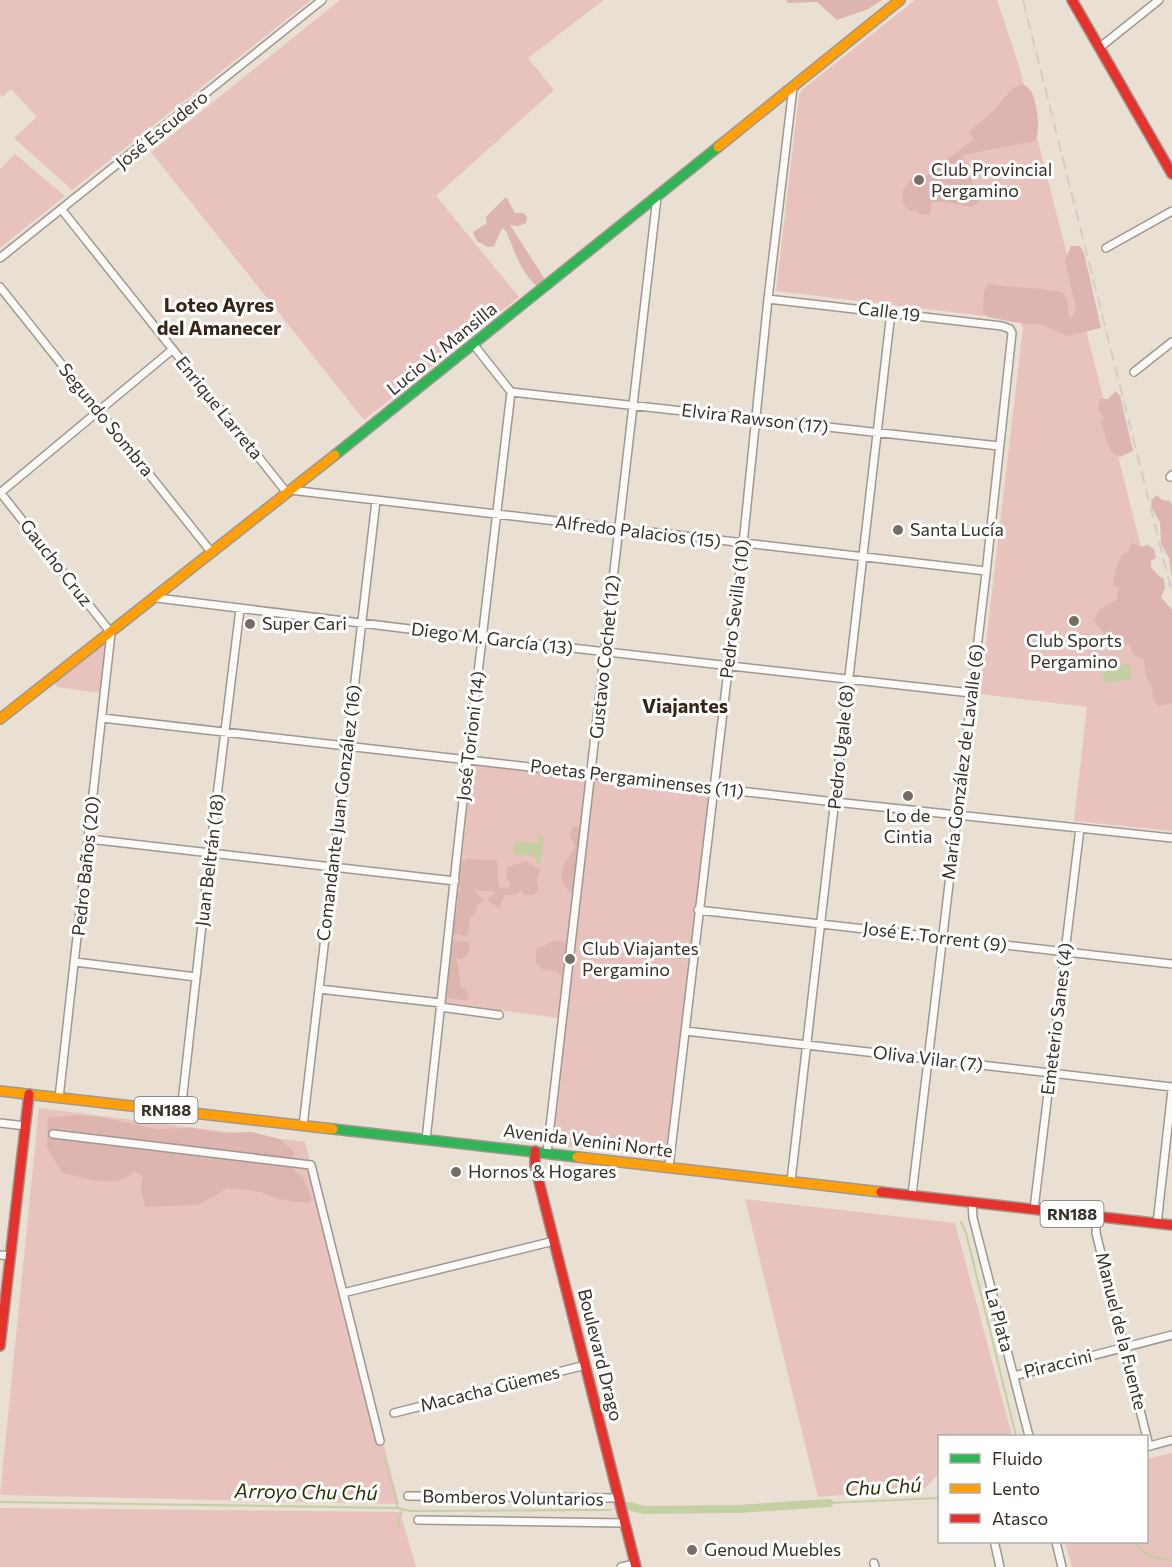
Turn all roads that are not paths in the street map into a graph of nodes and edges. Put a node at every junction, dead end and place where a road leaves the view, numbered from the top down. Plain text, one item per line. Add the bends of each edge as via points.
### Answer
1 (322, 0) edge
2 (900, 0) edge
3 (1072, 0) edge
4 (1159, 0) edge
5 (1099, 48) junction
6 (793, 87) junction
7 (1172, 174) edge
8 (657, 197) junction
9 (62, 210) junction
10 (1172, 211) edge
11 (1106, 248) dead end
12 (0, 258) edge
13 (0, 287) edge
14 (768, 299) junction
15 (891, 312) junction
16 (1010, 329) joint
17 (1172, 342) edge
18 (474, 345) junction
19 (172, 350) junction
20 (1134, 372) dead end
21 (512, 392) junction
22 (633, 405) junction
23 (100, 412) junction
24 (756, 419) junction
25 (876, 433) junction
26 (999, 446) junction
27 (288, 491) junction
28 (0, 493) edge
29 (375, 501) junction
30 (497, 515) junction
31 (619, 530) junction
32 (743, 544) junction
33 (212, 553) junction
34 (863, 557) junction
35 (986, 572) junction
36 (157, 598) junction
37 (240, 609) junction
38 (361, 623) junction
39 (111, 633) junction
40 (483, 638) junction
41 (606, 652) junction
42 (728, 666) junction
43 (848, 680) junction
44 (971, 693) junction
45 (102, 718) junction
46 (0, 719) edge
47 (225, 732) junction
48 (347, 745) junction
49 (468, 759) junction
50 (592, 773) junction
51 (713, 788) junction
52 (836, 802) junction
53 (957, 814) junction
54 (1080, 828) junction
55 (1172, 838) edge
56 (89, 839) junction
57 (210, 853) junction
58 (333, 867) junction
59 (455, 882) junction
60 (699, 910) junction
61 (821, 923) junction
62 (942, 938) junction
63 (1065, 951) junction
64 (75, 962) junction
65 (1172, 964) edge
66 (196, 977) junction
67 (319, 989) junction
68 (441, 1005) junction
69 (499, 1015) dead end
70 (685, 1031) junction
71 (806, 1045) junction
72 (928, 1060) junction
73 (1050, 1073) junction
74 (1172, 1089) edge
75 (0, 1091) edge
76 (29, 1094) junction
77 (59, 1098) junction
78 (181, 1112) junction
79 (0, 1123) edge
80 (26, 1126) junction
81 (303, 1126) junction
82 (53, 1134) dead end
83 (426, 1140) junction
84 (535, 1151) junction
85 (547, 1153) junction
86 (669, 1167) junction
87 (790, 1181) junction
88 (912, 1195) junction
89 (972, 1202) junction
90 (1034, 1209) junction
91 (1096, 1216) junction
92 (1157, 1224) junction
93 (1172, 1225) edge
94 (554, 1241) junction
95 (0, 1255) edge
96 (11, 1256) junction
97 (343, 1293) junction
98 (1172, 1335) edge
99 (0, 1346) edge
100 (1125, 1347) junction
101 (586, 1365) junction
102 (1014, 1376) junction
103 (394, 1413) dead end
104 (1029, 1435) edge
105 (1145, 1435) edge
106 (1172, 1440) edge
107 (380, 1441) dead end
108 (1148, 1446) edge
109 (408, 1497) dead end
110 (619, 1500) junction
111 (418, 1520) dead end
112 (623, 1520) junction
113 (1056, 1543) edge
114 (995, 1545) dead end
115 (635, 1565) edge
116 (621, 1567) edge
117 (1000, 1567) edge
118 (1062, 1567) edge

1 - 9 street, José Escudero
2 - 6 main road, Lucio V. Mansilla
3 - 5 main road
4 - 5 street
5 - 7 main road
6 - 8 main road, Lucio V. Mansilla
6 - 14 street, Pedro Sevilla (10)
8 - 18 main road, Lucio V. Mansilla
8 - 22 street, Gustavo Cochet (12)
9 - 12 street, José Escudero
9 - 19 street, Enrique Larreta
10 - 11 street
13 - 23 street, Segundo Sombra
14 - 15 street, Calle 19
14 - 24 street, Pedro Sevilla (10)
15 - 16 street, Calle 19
15 - 25 street, Pedro Ugale (8)
16 - 26 street, María González de Lavalle (6)
17 - 20 street
18 - 21 street
18 - 27 main road, Lucio V. Mansilla
19 - 23 street
19 - 27 street, Enrique Larreta
21 - 22 street, Elvira Rawson (17)
21 - 30 street, José Torioni (14)
22 - 24 street, Elvira Rawson (17)
22 - 31 street, Gustavo Cochet (12)
23 - 28 street
23 - 33 street, Segundo Sombra
24 - 25 street, Elvira Rawson (17)
24 - 32 street, Pedro Sevilla (10)
25 - 26 street, Elvira Rawson (17)
25 - 34 street, Pedro Ugale (8)
26 - 35 street, María González de Lavalle (6)
27 - 29 street, Alfredo Palacios (15)
27 - 33 main road, Lucio V. Mansilla
28 - 39 street, Gaucho Cruz
29 - 30 street, Alfredo Palacios (15)
29 - 38 street, Comandante Juan González (16)
30 - 31 street, Alfredo Palacios (15)
30 - 40 street, José Torioni (14)
31 - 32 street, Alfredo Palacios (15)
31 - 41 street, Gustavo Cochet (12)
32 - 34 street, Alfredo Palacios (15)
32 - 42 street, Pedro Sevilla (10)
33 - 36 main road, Lucio V. Mansilla
34 - 35 street, Alfredo Palacios (15)
34 - 43 street, Pedro Ugale (8)
35 - 44 street, María González de Lavalle (6)
36 - 37 street, Diego M. García (13)
36 - 39 main road, Lucio V. Mansilla
37 - 38 street, Diego M. García (13)
37 - 47 street, Juan Beltrán (18)
38 - 40 street, Diego M. García (13)
38 - 48 street, Comandante Juan González (16)
39 - 45 street, Pedro Baños (20)
39 - 46 main road, Lucio V. Mansilla
40 - 41 street, Diego M. García (13)
40 - 49 street, José Torioni (14)
41 - 42 street, Diego M. García (13)
41 - 50 street, Gustavo Cochet (12)
42 - 43 street, Diego M. García (13)
42 - 51 street, Pedro Sevilla (10)
43 - 44 street, Diego M. García (13)
43 - 52 street, Pedro Ugale (8)
44 - 53 street, María González de Lavalle (6)
45 - 47 street, Poetas Pergaminenses (11)
45 - 56 street, Pedro Baños (20)
47 - 48 street, Poetas Pergaminenses (11)
47 - 57 street, Juan Beltrán (18)
48 - 49 street, Poetas Pergaminenses (11)
48 - 58 street, Comandante Juan González (16)
49 - 50 street, Poetas Pergaminenses (11)
49 - 59 street, José Torioni (14)
50 - 51 street, Poetas Pergaminenses (11)
50 - 85 street, Gustavo Cochet (12)
51 - 52 street, Poetas Pergaminenses (11)
51 - 60 street, Pedro Sevilla (10)
52 - 53 street, Poetas Pergaminenses (11)
52 - 61 street, Pedro Ugale (8)
53 - 54 street, Poetas Pergaminenses (11)
53 - 62 street, María González de Lavalle (6)
54 - 55 street, Poetas Pergaminenses (11)
54 - 63 street, Emeterio Sanes (4)
56 - 57 street
56 - 64 street, Pedro Baños (20)
57 - 58 street
57 - 66 street, Juan Beltrán (18)
58 - 59 street
58 - 67 street, Comandante Juan González (16)
59 - 68 street, José Torioni (14)
60 - 61 street, José E. Torrent (9)
60 - 70 street, Pedro Sevilla (10)
61 - 62 street, José E. Torrent (9)
61 - 71 street, Pedro Ugale (8)
62 - 63 street, José E. Torrent (9)
62 - 72 street, María González de Lavalle (6)
63 - 65 street, José E. Torrent (9)
63 - 73 street, Emeterio Sanes (4)
64 - 66 street
64 - 77 street, Pedro Baños (20)
66 - 78 street, Juan Beltrán (18)
67 - 68 street
67 - 81 street, Comandante Juan González (16)
68 - 69 street
68 - 83 street, José Torioni (14)
70 - 71 street, Oliva Vilar (7)
70 - 86 street, Pedro Sevilla (10)
71 - 72 street, Oliva Vilar (7)
71 - 87 street, Pedro Ugale (8)
72 - 73 street, Oliva Vilar (7)
72 - 88 street, María González de Lavalle (6)
73 - 74 street, Oliva Vilar (7)
73 - 90 street, Emeterio Sanes (4)
74 - 92 street
75 - 76 main road, Avenida Venini Norte / RN188
76 - 77 main road, Avenida Venini Norte / RN188
76 - 80 main road
77 - 78 main road, Avenida Venini Norte / RN188
78 - 81 main road, Avenida Venini Norte / RN188
79 - 80 street
80 - 96 main road
81 - 83 main road, Avenida Venini Norte / RN188
82 - 97 street via 311,1165
83 - 84 main road, Avenida Venini Norte / RN188
84 - 85 main road, Avenida Venini Norte / RN188
84 - 94 main road, Boulevard Drago via 535,1166
85 - 86 main road, Avenida Venini Norte / RN188
86 - 87 main road, Avenida Venini Norte / RN188
87 - 88 main road, Avenida Venini Norte / RN188
88 - 89 main road, Avenida Venini Norte / RN188
89 - 90 main road, Avenida Venini Norte / RN188
89 - 102 street, La Plata
90 - 91 main road, Avenida Venini Norte / RN188
91 - 92 main road, Avenida Venini Norte / RN188
91 - 100 street, Manuel de la Fuente via 1096,1233
92 - 93 main road, Avenida Venini Norte / RN188
94 - 97 street
94 - 101 main road, Boulevard Drago
95 - 96 street
96 - 99 main road
97 - 107 street
98 - 100 street, Piraccini
100 - 102 street, Piraccini
100 - 105 street, Manuel de la Fuente
101 - 103 street, Macacha Güemes
101 - 110 main road, Boulevard Drago
102 - 104 street, La Plata
106 - 108 street
109 - 110 street, Bomberos Voluntarios
110 - 112 main road, Boulevard Drago
111 - 112 street, Bomberos Voluntarios
112 - 115 main road, Boulevard Drago
113 - 118 street
114 - 117 street
115 - 116 street

